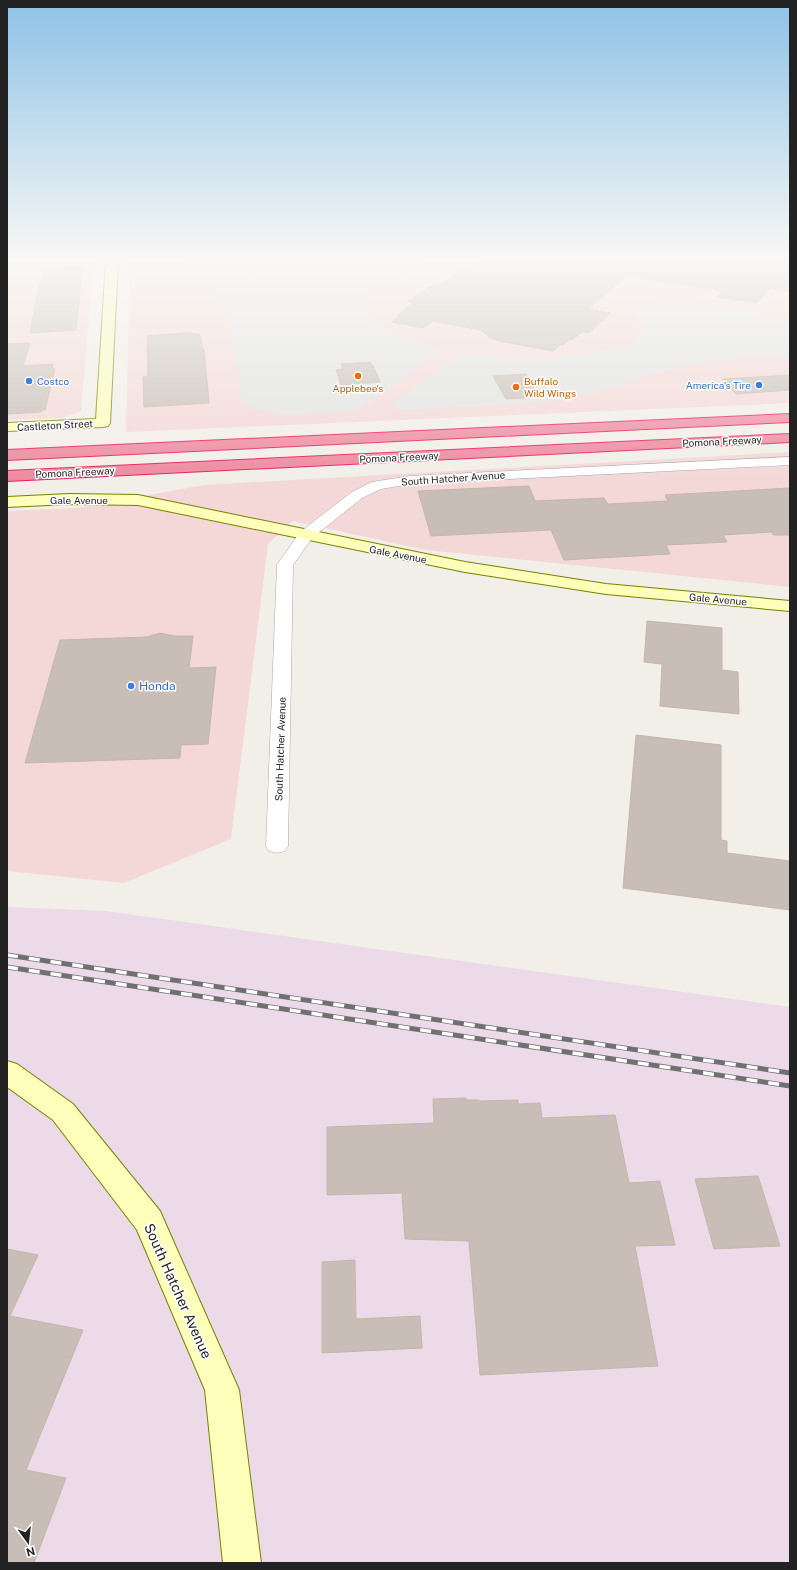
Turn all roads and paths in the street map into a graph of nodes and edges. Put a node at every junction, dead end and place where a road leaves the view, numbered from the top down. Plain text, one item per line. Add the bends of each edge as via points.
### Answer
1 (108, 334) edge
2 (790, 413) edge
3 (790, 418) edge
4 (644, 424) junction
5 (790, 426) edge
6 (7, 427) edge
7 (790, 431) edge
8 (790, 438) edge
9 (721, 441) junction
10 (790, 445) edge
11 (7, 455) edge
12 (790, 461) edge
13 (7, 464) edge
14 (7, 468) edge
15 (7, 476) edge
16 (7, 502) edge
17 (306, 535) junction
18 (790, 606) edge
19 (277, 846) dead end
20 (7, 1072) edge
21 (242, 1563) edge

1 - 6 street, Castleton Street via 103,423
2 - 4 highway
3 - 4 highway, Pomona Freeway
4 - 11 highway, Pomona Freeway
5 - 13 highway
7 - 14 highway
8 - 9 highway, Pomona Freeway
9 - 10 highway
9 - 15 highway, Pomona Freeway
12 - 17 street, South Hatcher Avenue via 403,481 377,485 357,495
16 - 17 street, Gale Avenue via 69,499 138,500
17 - 18 street, Gale Avenue via 466,567 606,589
17 - 19 street, South Hatcher Avenue via 285,565
20 - 21 street, South Hatcher Avenue via 63,1112 149,1221 222,1390

